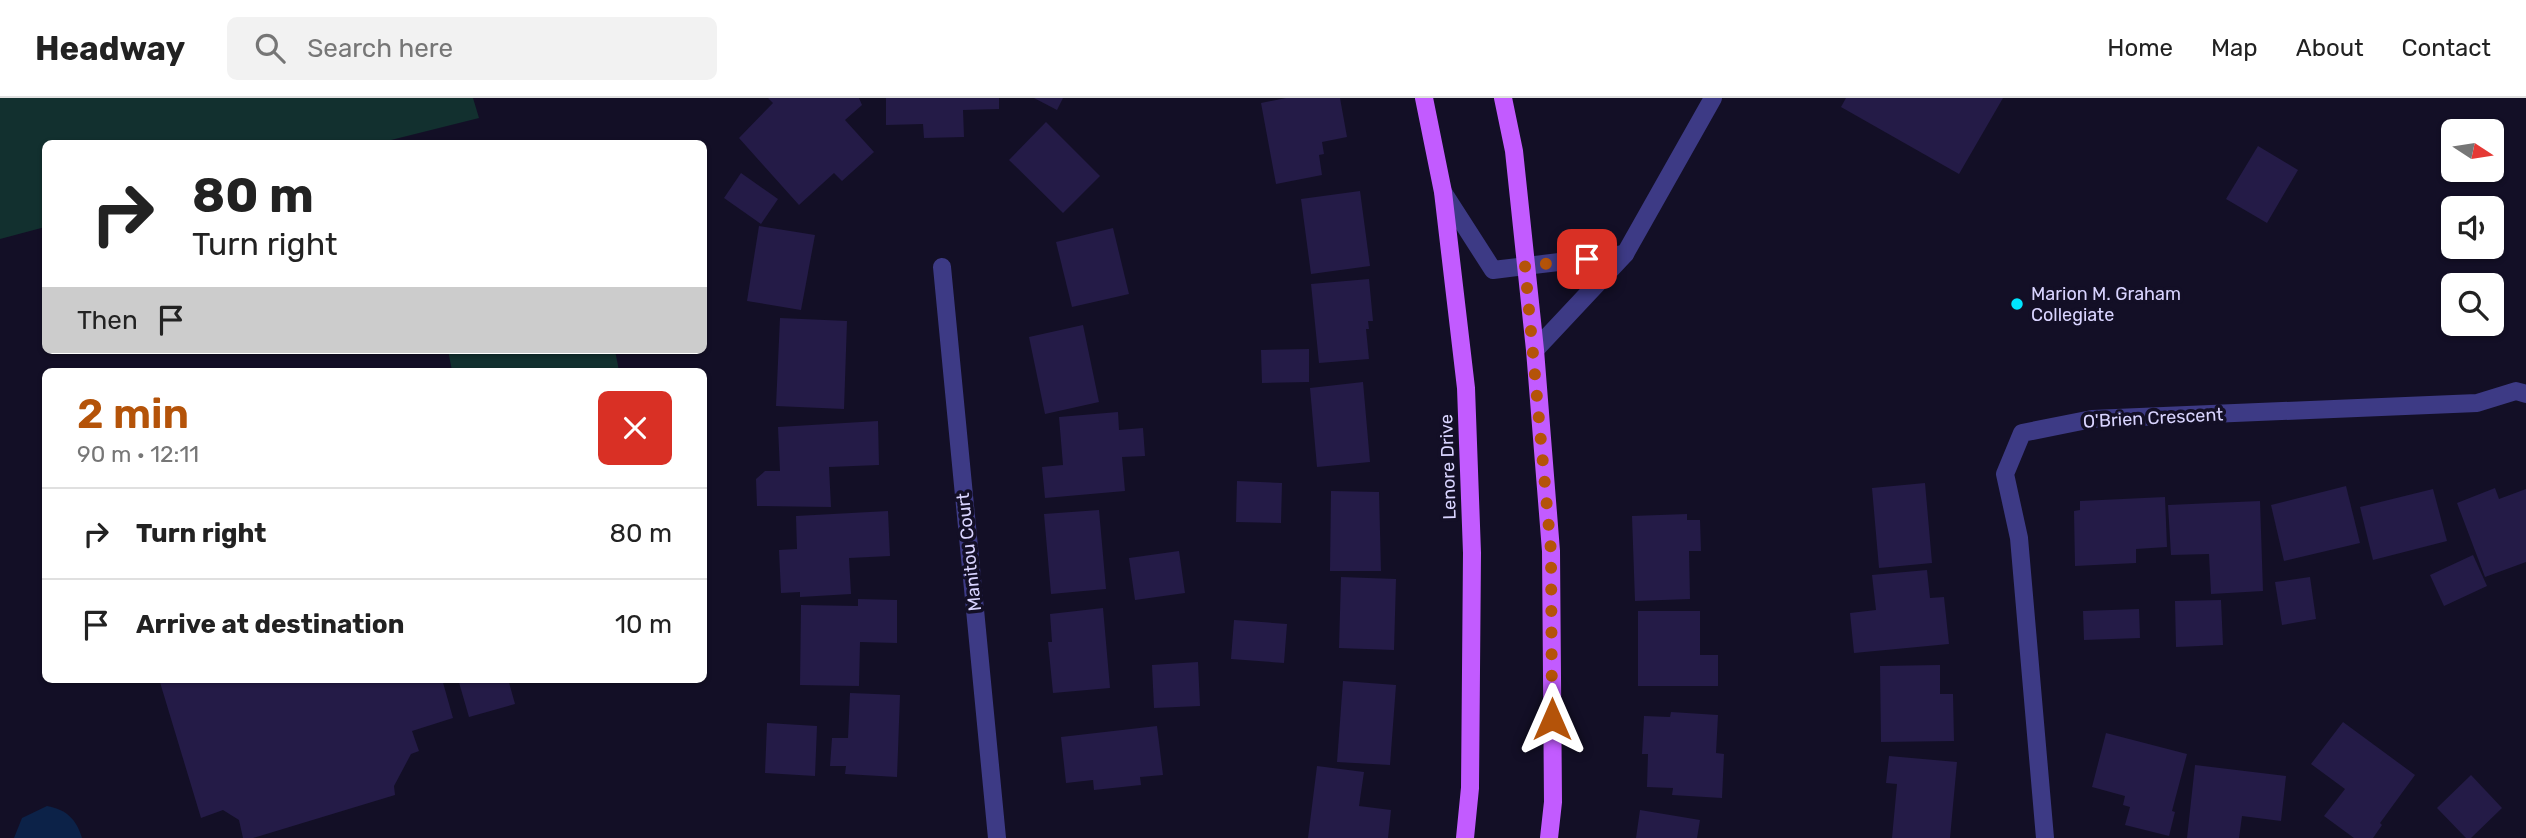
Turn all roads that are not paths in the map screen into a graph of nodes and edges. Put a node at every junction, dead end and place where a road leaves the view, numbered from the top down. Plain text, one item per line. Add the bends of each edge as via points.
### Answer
1 (1424, 98) edge
2 (1503, 98) edge
3 (1713, 98) edge
4 (1443, 192) junction
5 (1625, 254) junction
6 (1525, 266) junction
7 (942, 267) dead end
8 (1535, 350) junction
9 (2526, 394) edge
10 (997, 838) edge
11 (1465, 838) edge
12 (1549, 838) edge
13 (2045, 838) edge

1 - 4 main road, Lenore Drive
2 - 6 main road via 1514,151
3 - 5 street
4 - 6 street via 1493,270
4 - 11 main road, Lenore Drive via 1466,388 1472,552 1470,788
5 - 6 street
5 - 8 street
6 - 8 main road
7 - 10 street, Manitou Court
8 - 12 main road via 1551,551 1553,802
9 - 13 street, O'Brien Crescent via 2516,391 2477,403 2092,419 2022,433 2005,474 2019,538

